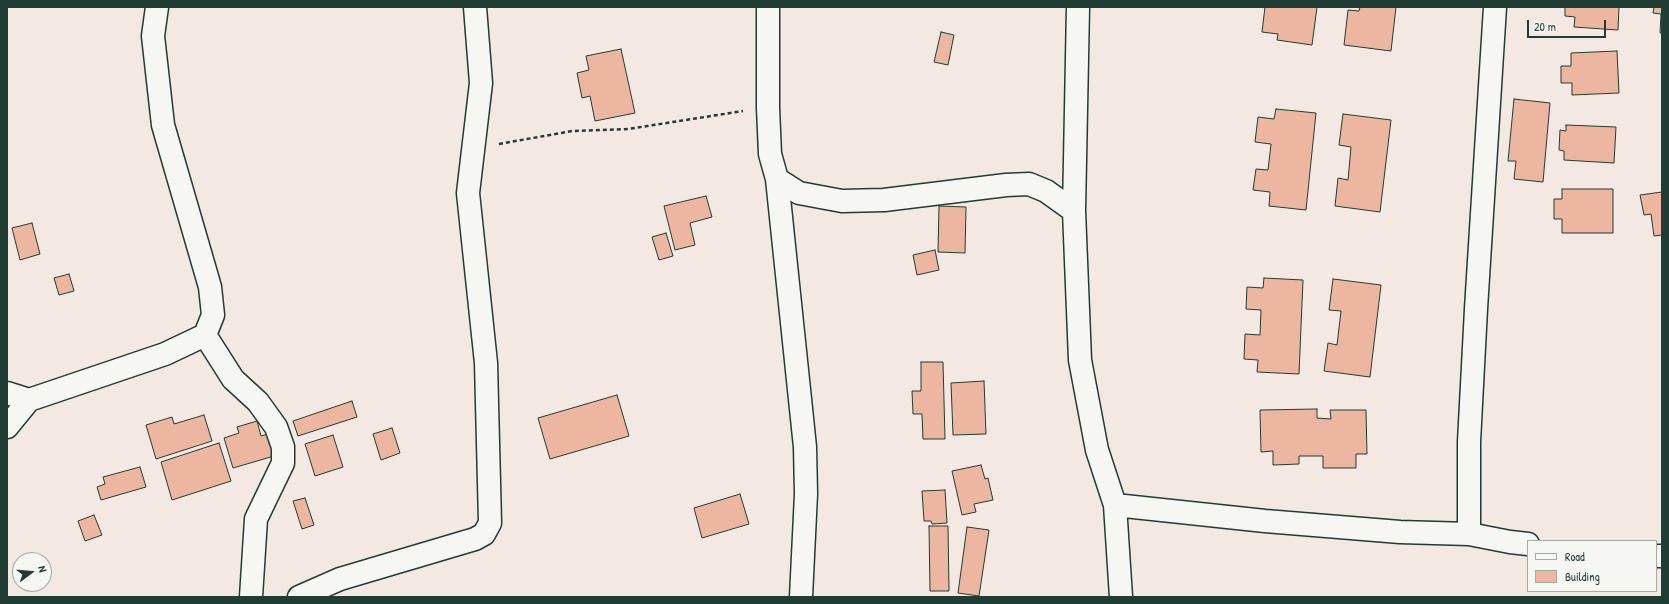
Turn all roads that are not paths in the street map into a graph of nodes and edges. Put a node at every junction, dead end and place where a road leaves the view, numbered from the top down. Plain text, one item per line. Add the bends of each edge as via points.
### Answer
1 (158, 7) edge
2 (475, 7) edge
3 (768, 7) edge
4 (1078, 7) edge
5 (1495, 7) edge
6 (777, 179) junction
7 (1074, 211) junction
8 (205, 335) junction
9 (7, 393) edge
10 (29, 400) junction
11 (7, 427) edge
12 (1115, 505) junction
13 (1469, 534) junction
14 (1527, 544) edge
15 (251, 597) edge
16 (299, 597) edge
17 (801, 597) edge
18 (1121, 597) edge

1 - 8 street via 153,36 163,125 210,287 213,315
2 - 16 street via 480,83 468,193 486,363 490,523 484,534 476,539 340,579
3 - 6 street via 770,154
4 - 7 street
5 - 13 street via 1469,442
6 - 7 street via 799,193 842,201 884,200 1006,184 1029,184 1046,191
6 - 17 street via 805,447 806,494
7 - 12 street via 1080,360 1097,450
8 - 10 street via 165,354
8 - 15 street via 233,379 258,402 276,427 283,447 283,463 256,519
9 - 10 street
10 - 11 street
12 - 13 street via 1265,522 1400,532
12 - 18 street
13 - 14 street

